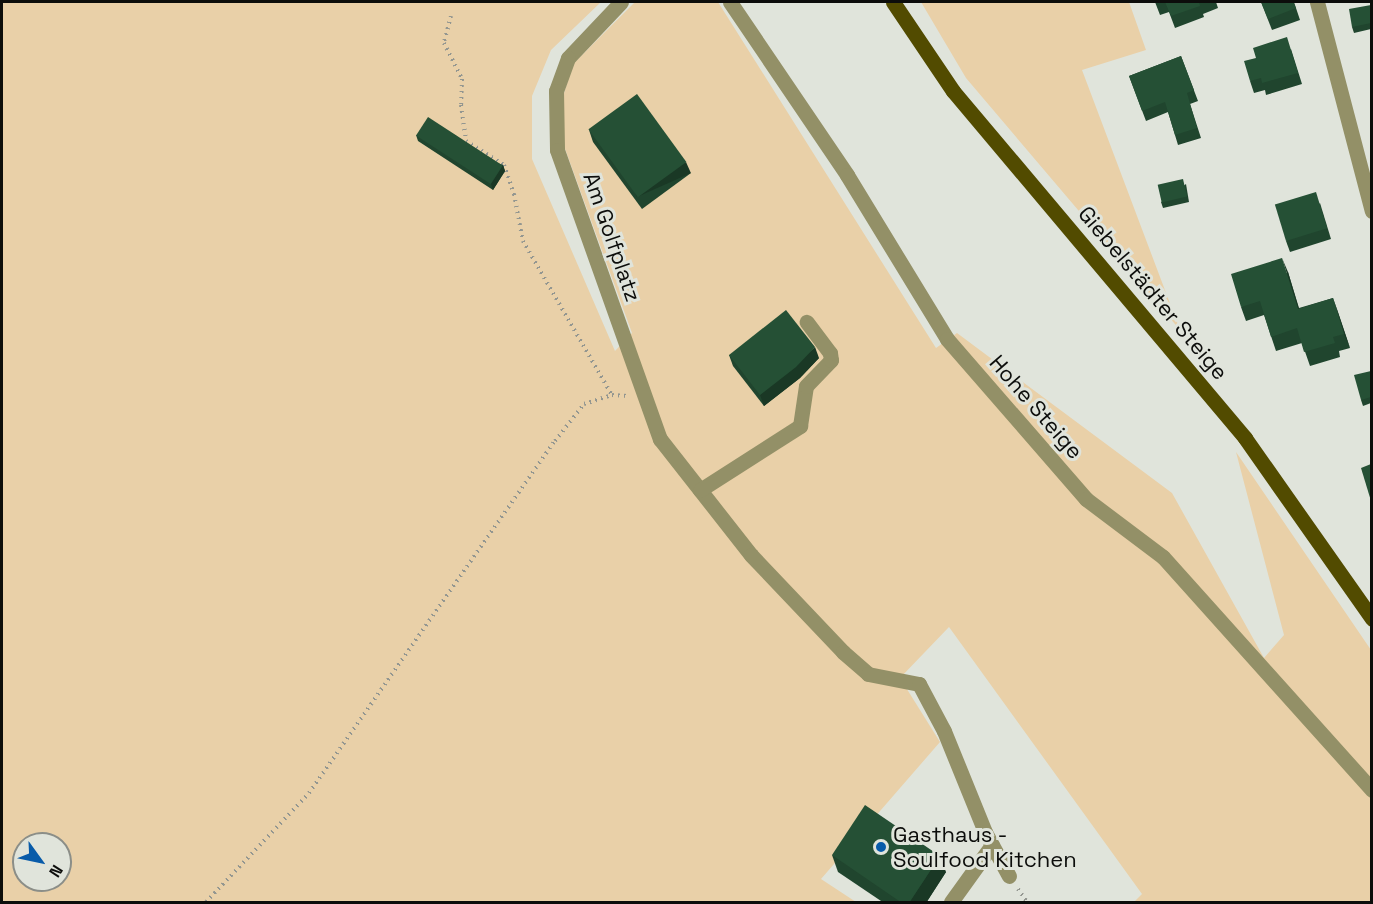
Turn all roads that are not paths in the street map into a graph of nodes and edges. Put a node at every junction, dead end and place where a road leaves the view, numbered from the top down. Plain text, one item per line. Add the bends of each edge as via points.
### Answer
1 (621, 2) edge
2 (730, 2) edge
3 (893, 2) edge
4 (1317, 2) edge
5 (1371, 211) edge
6 (807, 322) dead end
7 (700, 490) junction
8 (1371, 619) edge
9 (1371, 790) edge
10 (992, 845) junction
11 (1009, 876) dead end
12 (951, 903) edge

1 - 7 street, Am Golfplatz via 568,58 556,92 557,150 660,439
2 - 9 street, Hohe Steige via 846,175 947,339 1086,499 1163,557
3 - 8 main road, Giebelstädter Steige via 953,91 1245,438
4 - 5 street
6 - 7 street via 831,360 806,386 800,426
7 - 10 street, Am Golfplatz via 751,555 843,652 868,674 919,684 944,731
10 - 11 street, Am Golfplatz
10 - 12 street

